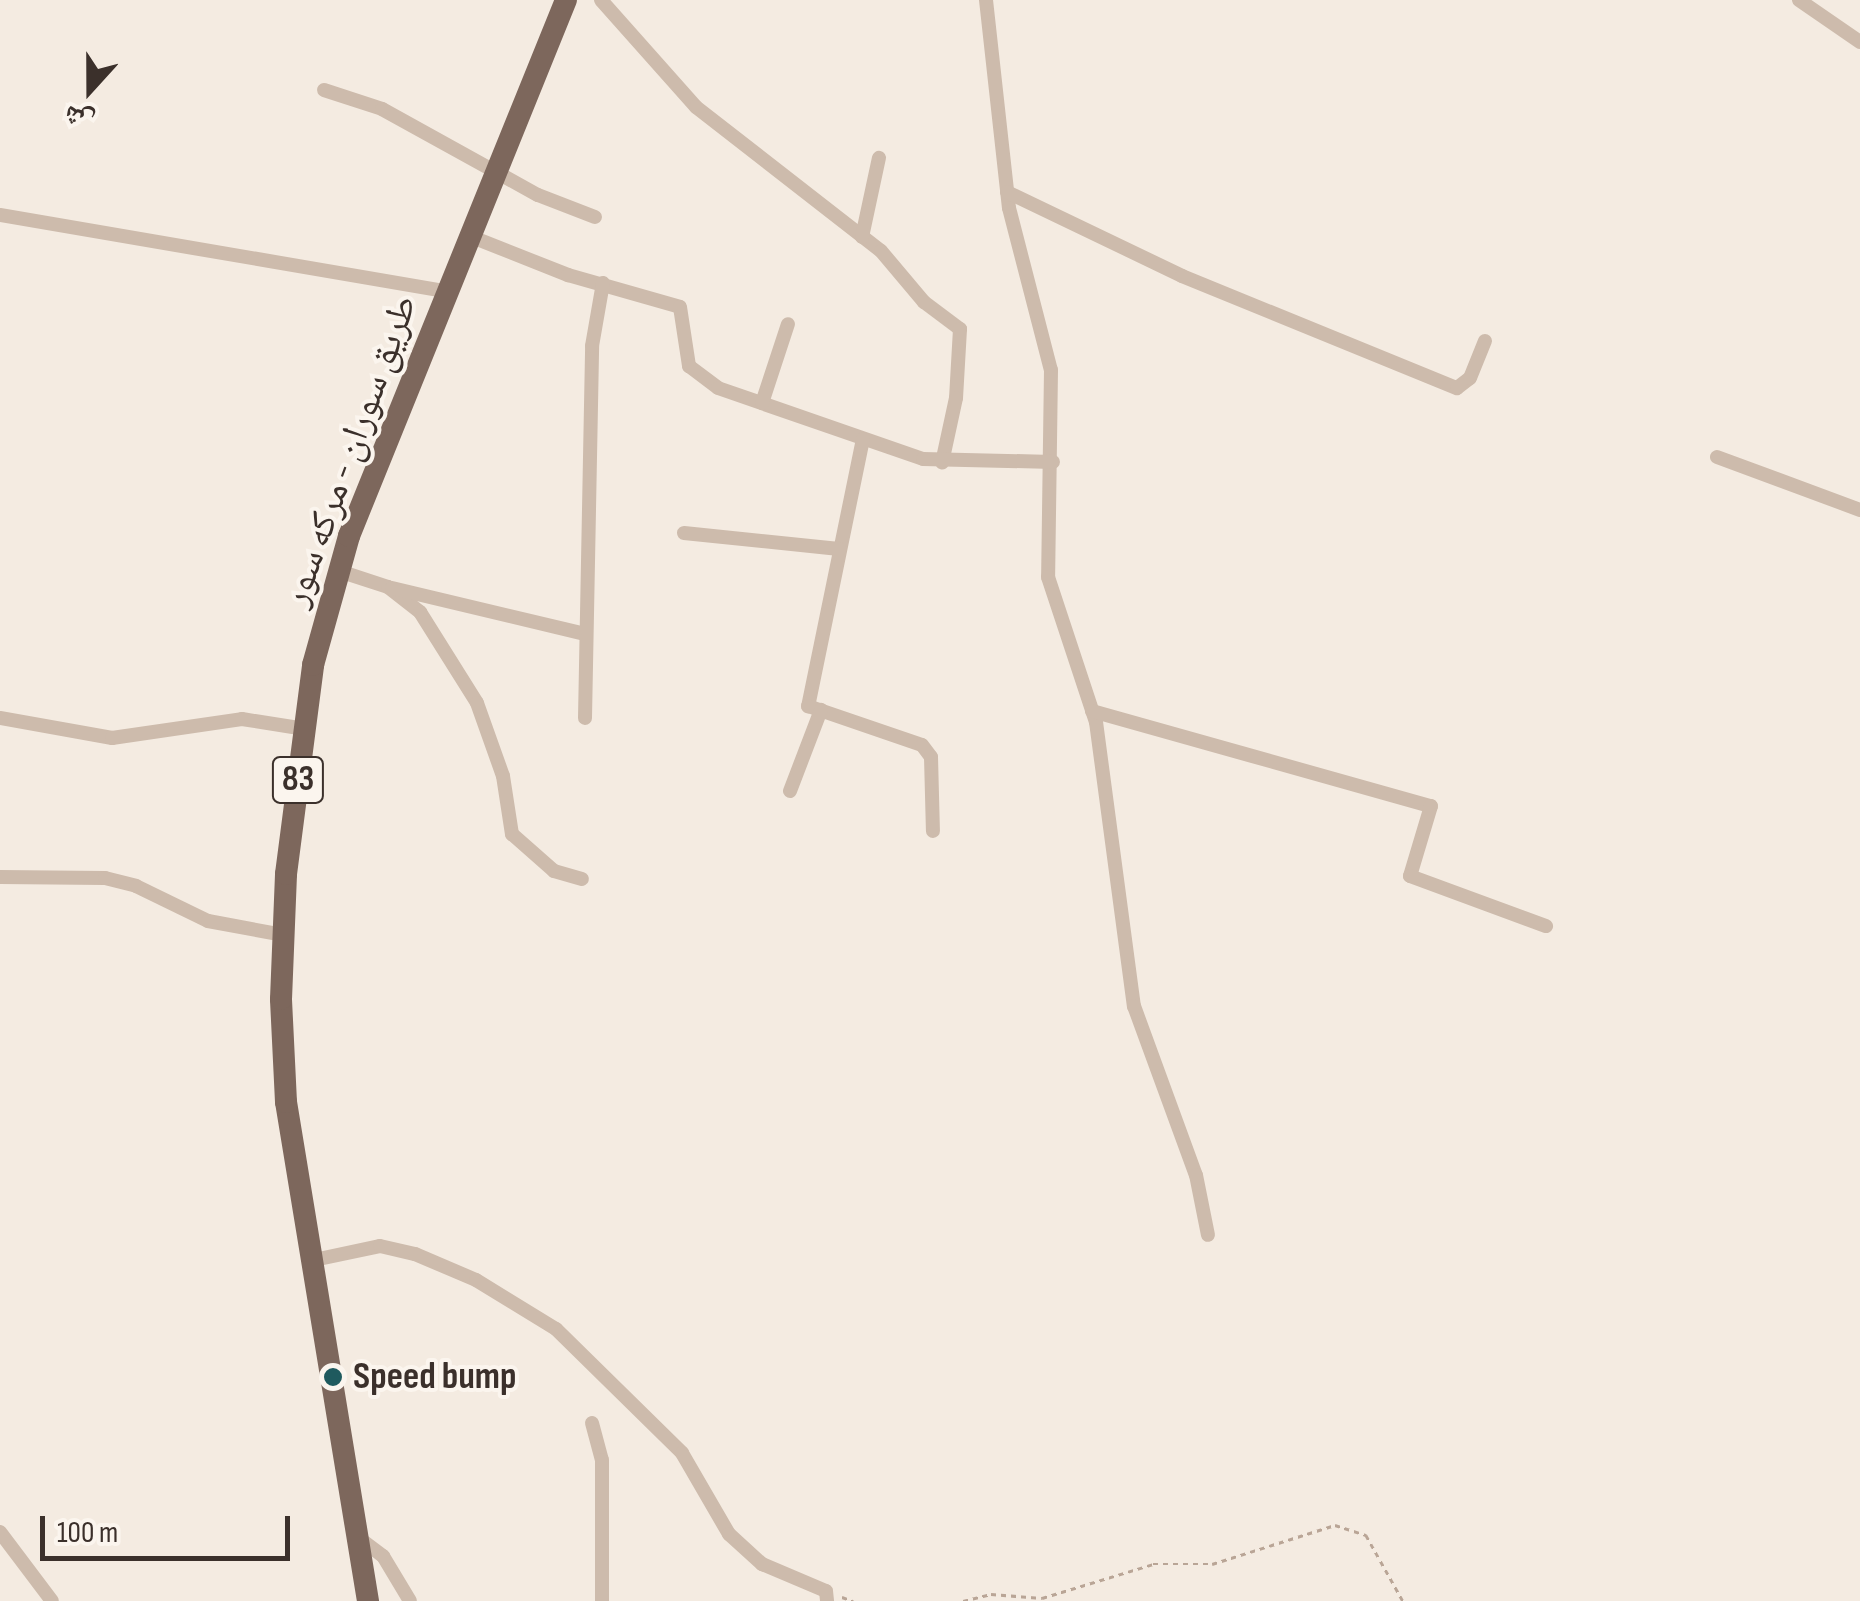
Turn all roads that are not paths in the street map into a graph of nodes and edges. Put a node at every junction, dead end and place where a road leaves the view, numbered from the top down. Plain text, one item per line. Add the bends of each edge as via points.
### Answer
1 (566, 0) edge
2 (601, 0) edge
3 (986, 0) edge
4 (1799, 0) edge
5 (1860, 42) edge
6 (324, 90) dead end
7 (880, 158) dead end
8 (494, 171) junction
9 (1007, 192) junction
10 (0, 215) edge
11 (596, 217) dead end
12 (467, 234) junction
13 (862, 237) junction
14 (603, 283) junction
15 (444, 291) junction
16 (788, 324) dead end
17 (1484, 341) dead end
18 (762, 403) junction
19 (863, 439) junction
20 (1717, 457) dead end
21 (1053, 462) junction
22 (942, 463) junction
23 (1860, 510) edge
24 (684, 533) dead end
25 (839, 549) junction
26 (339, 571) junction
27 (388, 587) junction
28 (585, 634) junction
29 (821, 710) junction
30 (1092, 711) junction
31 (0, 718) edge
32 (585, 718) dead end
33 (305, 728) junction
34 (790, 791) dead end
35 (933, 831) dead end
36 (0, 878) edge
37 (582, 879) dead end
38 (1546, 926) dead end
39 (284, 935) junction
40 (1208, 1236) dead end
41 (314, 1260) junction
42 (592, 1423) dead end
43 (0, 1532) edge
44 (359, 1538) junction
45 (52, 1601) edge
46 (355, 1601) edge
47 (368, 1601) edge
48 (410, 1601) edge
49 (602, 1601) edge
50 (827, 1601) edge

1 - 8 main road, طريق سوران - مركه سور / 83
2 - 13 street via 696,107
3 - 9 street
4 - 5 street
6 - 8 street via 382,109
7 - 13 street
8 - 11 street
8 - 12 main road, طريق سوران - مركه سور / 83
9 - 17 street via 1182,276 1440,383 1464,385
9 - 21 street via 1024,285 1050,370
10 - 15 street
12 - 14 street
12 - 15 main road, طريق سوران - مركه سور / 83
13 - 22 street via 960,329 956,398
14 - 18 street via 680,307 689,366 718,388
14 - 28 street via 592,346
15 - 26 main road, طريق سوران - مركه سور / 83
16 - 18 street
18 - 19 street
19 - 22 street
19 - 25 street
20 - 23 street
21 - 22 street
21 - 30 street via 1048,577
24 - 25 street
25 - 29 street via 808,706
26 - 27 street
26 - 33 main road, طريق سوران - مركه سور / 83 via 313,665
27 - 28 street
27 - 37 street via 420,612 476,703 503,776 512,834 554,871
28 - 32 street
29 - 34 street
29 - 35 street via 922,745 931,756
30 - 38 street via 1431,806 1410,876
30 - 40 street via 1134,1006 1196,1175
31 - 33 street via 112,738 242,719
33 - 39 main road, طريق سوران - مركه سور / 83
36 - 39 street via 105,878 208,921
39 - 41 main road, طريق سوران - مركه سور / 83 via 286,1102
41 - 44 main road, طريق سوران - مركه سور / 83
41 - 50 street via 380,1246 416,1254 476,1280 556,1329 682,1453 729,1534 762,1564 826,1591
42 - 49 street via 602,1460
43 - 45 street
44 - 46 street
44 - 47 main road, طريق سوران - مركه سور / 83
44 - 48 street via 383,1556

